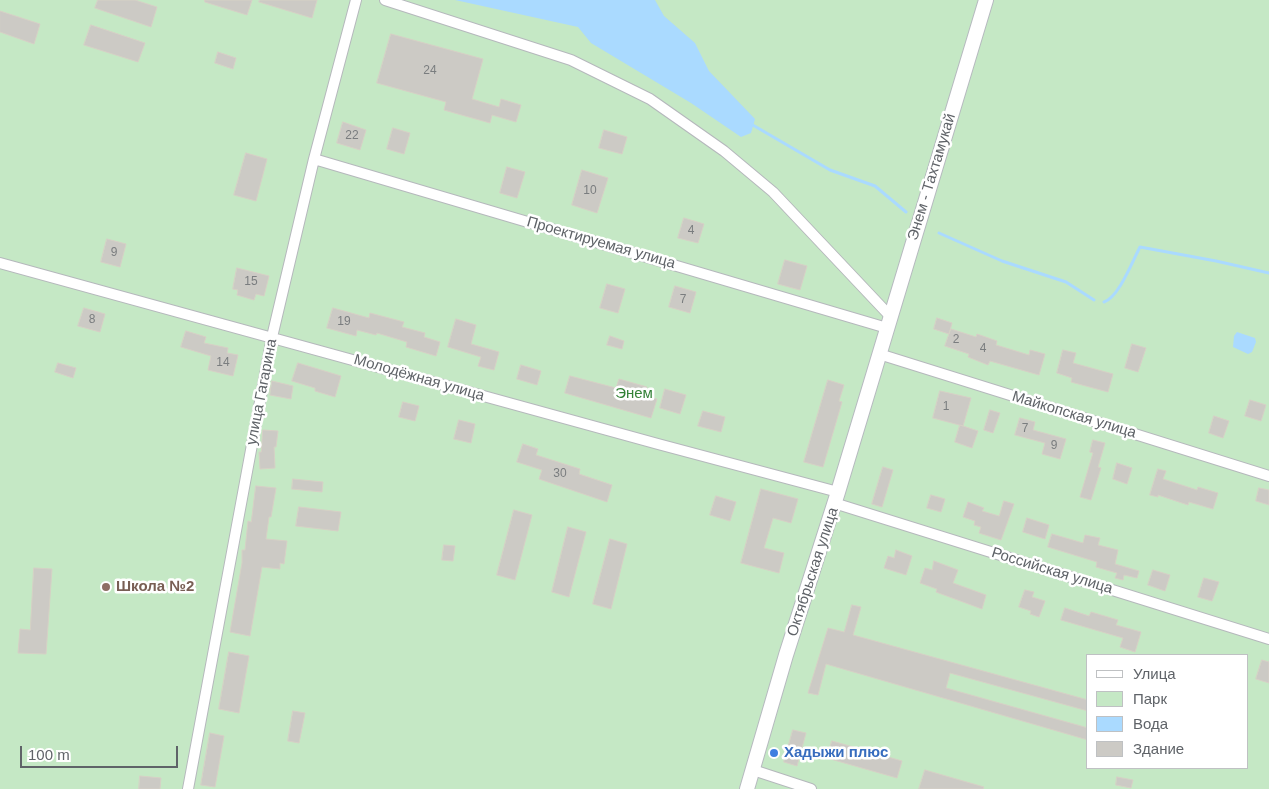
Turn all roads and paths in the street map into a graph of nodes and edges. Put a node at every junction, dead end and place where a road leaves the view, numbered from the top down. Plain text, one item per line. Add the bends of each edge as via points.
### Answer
1 (356, 0) edge
2 (385, 0) edge
3 (986, 0) edge
4 (314, 159) junction
5 (0, 263) edge
6 (889, 322) junction
7 (272, 337) junction
8 (880, 354) junction
9 (1269, 476) edge
10 (836, 498) junction
11 (1269, 639) edge
12 (753, 770) junction
13 (188, 789) edge
14 (747, 789) edge
15 (811, 789) edge

1 - 4 street, улица Гагарина
2 - 6 street via 571,60 650,99 724,151 773,192
3 - 6 main road, Энем - Тахтамукай
4 - 6 street, Проектируемая улица
4 - 7 street, улица Гагарина
5 - 7 street, Молодёжная улица
6 - 8 main road, Энем - Тахтамукай
7 - 10 street, Молодёжная улица via 658,444
7 - 13 street, улица Гагарина
8 - 9 street, Майкопская улица
8 - 10 main road, Октябрьская улица
10 - 11 street, Российская улица
10 - 12 main road, Октябрьская улица
12 - 14 main road, Октябрьская улица
12 - 15 street

